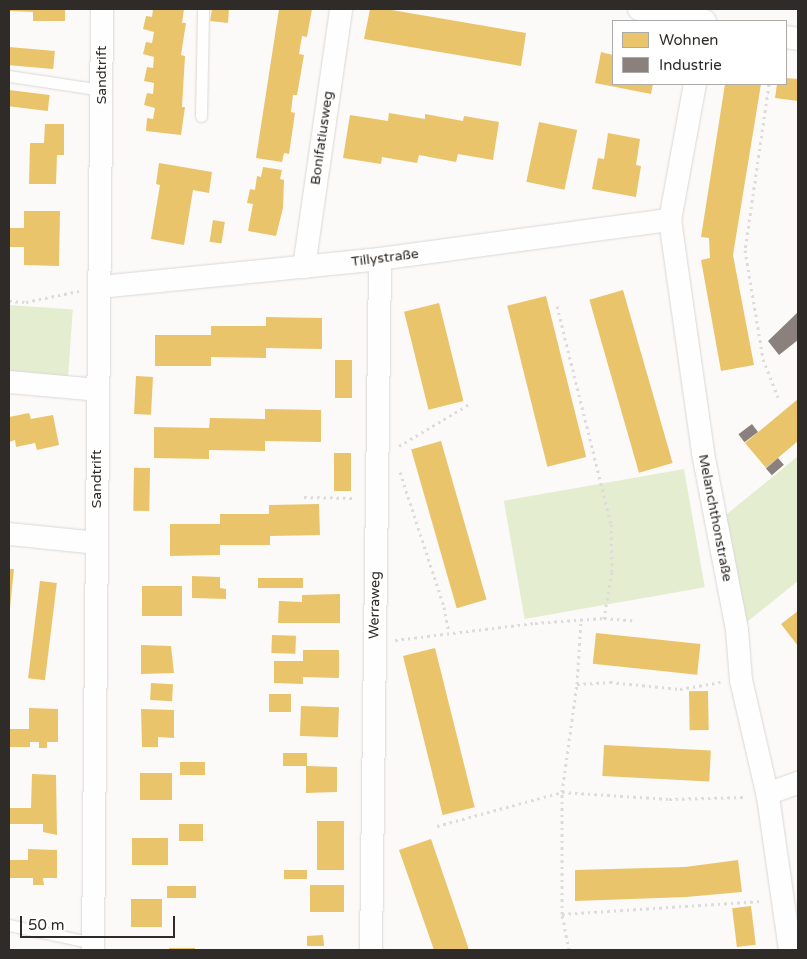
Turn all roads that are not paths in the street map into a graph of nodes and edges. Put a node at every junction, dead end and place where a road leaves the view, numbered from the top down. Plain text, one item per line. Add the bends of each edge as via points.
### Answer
1 (102, 9) edge
2 (203, 9) edge
3 (341, 9) edge
4 (640, 9) edge
5 (700, 20) edge
6 (9, 76) edge
7 (695, 85) edge
8 (102, 90) junction
9 (201, 116) dead end
10 (670, 220) junction
11 (380, 259) junction
12 (304, 267) junction
13 (100, 287) junction
14 (9, 382) edge
15 (98, 390) junction
16 (9, 534) edge
17 (97, 543) junction
18 (798, 783) edge
19 (767, 795) junction
20 (9, 925) edge
21 (93, 947) edge
22 (371, 950) edge
23 (790, 950) edge

1 - 8 street, Sandtrift
2 - 9 lane
3 - 12 street, Bonifatiusweg
4 - 5 street
6 - 8 lane
7 - 10 street, Melanchthonstraße
8 - 13 street, Sandtrift
10 - 11 street, Tillystraße
10 - 19 street, Melanchthonstraße via 703,453 737,630 741,680
11 - 12 street, Tillystraße
11 - 22 street, Werraweg via 385,450 377,499
12 - 13 street, Tillystraße
13 - 15 street, Sandtrift
14 - 15 street
15 - 17 street, Sandtrift
16 - 17 street
17 - 21 street, Sandtrift
18 - 19 street
19 - 23 street, Melanchthonstraße
20 - 21 lane

